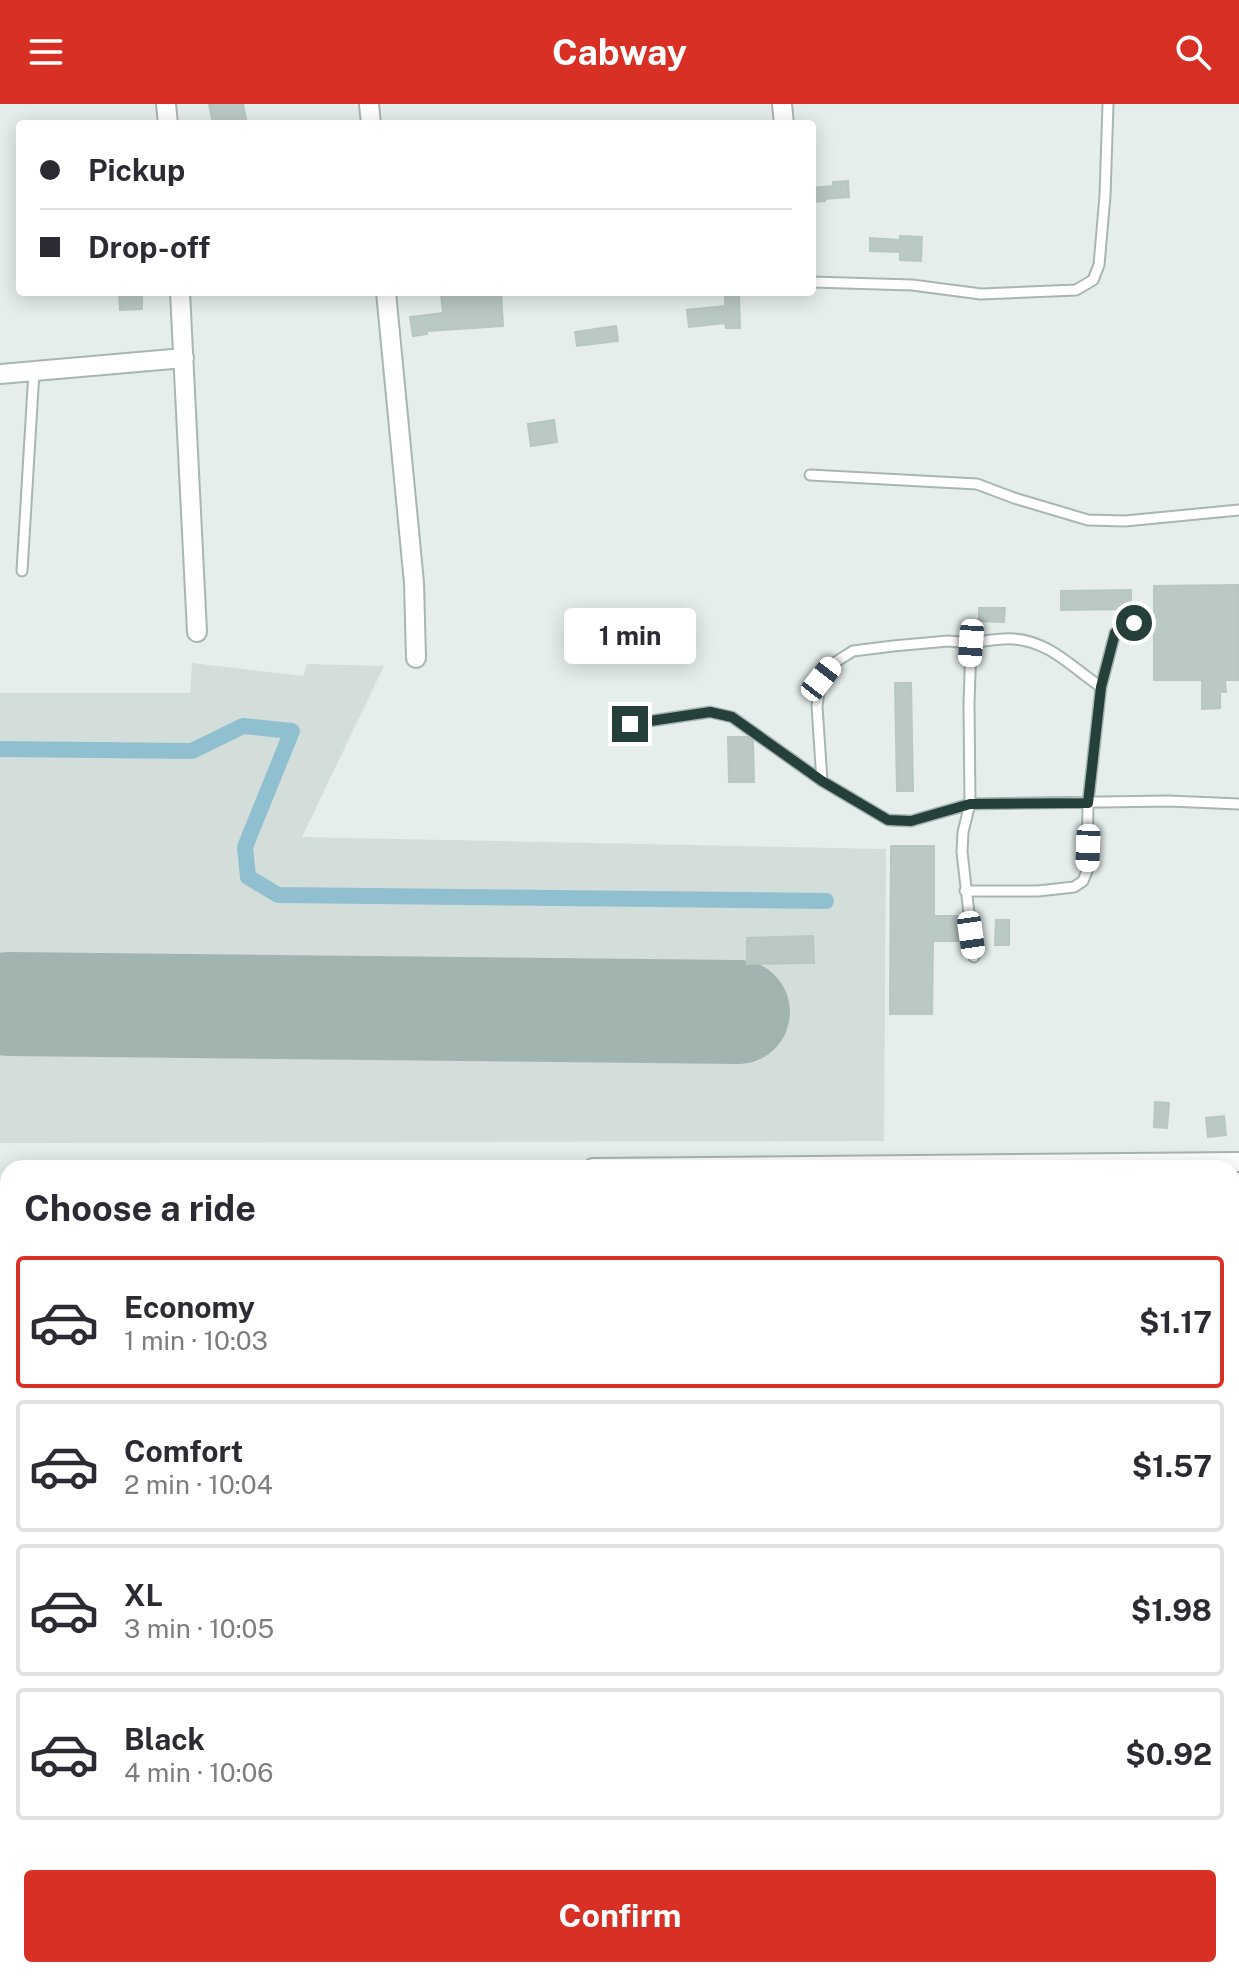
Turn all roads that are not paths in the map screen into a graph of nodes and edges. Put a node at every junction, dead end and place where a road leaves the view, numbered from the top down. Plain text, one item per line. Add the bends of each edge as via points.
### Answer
1 (1108, 104) edge
2 (816, 282) edge
3 (180, 296) edge
4 (386, 296) edge
5 (184, 358) junction
6 (34, 371) junction
7 (0, 374) edge
8 (810, 475) dead end
9 (1239, 510) edge
10 (22, 571) dead end
11 (1134, 623) dead end
12 (197, 632) dead end
13 (971, 643) junction
14 (416, 658) dead end
15 (1101, 687) junction
16 (630, 724) dead end
17 (822, 781) junction
18 (1088, 803) junction
19 (970, 804) junction
20 (1239, 804) edge
21 (965, 891) junction
22 (974, 957) dead end

1 - 2 lane via 1105,196 1093,280 1076,290 981,294 912,285
3 - 5 street
4 - 14 street via 414,583
5 - 6 street
5 - 12 street
6 - 7 street
6 - 10 lane
8 - 9 lane via 977,484 1088,520
11 - 15 lane via 1115,633
13 - 15 lane via 1013,638 1032,642
13 - 17 lane via 880,647 853,651 834,663 821,679 817,706
13 - 19 lane
15 - 18 lane
16 - 17 lane via 710,712 732,717
17 - 19 lane via 888,820 911,821
18 - 19 lane
18 - 20 lane
18 - 21 lane via 1083,881 1038,891
19 - 21 lane via 963,832
21 - 22 lane

